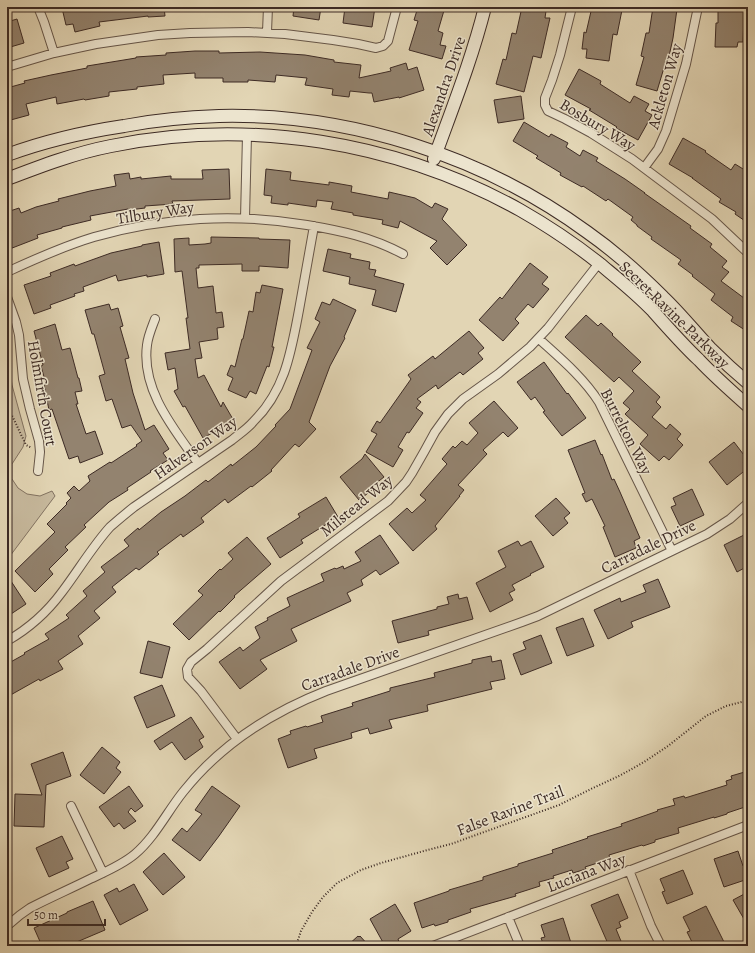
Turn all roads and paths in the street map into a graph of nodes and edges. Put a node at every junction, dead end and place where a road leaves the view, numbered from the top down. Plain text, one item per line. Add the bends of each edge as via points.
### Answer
1 (38, 7) edge
2 (268, 7) edge
3 (397, 7) edge
4 (485, 7) edge
5 (572, 7) edge
6 (698, 7) edge
7 (266, 32) junction
8 (54, 53) junction
9 (7, 67) edge
10 (247, 135) junction
11 (436, 153) junction
12 (7, 155) edge
13 (644, 168) junction
14 (430, 170) junction
15 (7, 179) edge
16 (245, 218) junction
17 (314, 226) junction
18 (610, 249) junction
19 (748, 253) edge
20 (403, 254) dead end
21 (599, 263) junction
22 (7, 272) edge
23 (7, 297) edge
24 (155, 319) dead end
25 (539, 339) junction
26 (748, 383) edge
27 (7, 405) edge
28 (748, 406) edge
29 (40, 452) junction
30 (198, 463) junction
31 (38, 471) dead end
32 (748, 503) edge
33 (672, 551) junction
34 (7, 641) edge
35 (748, 701) edge
36 (237, 739) junction
37 (71, 806) dead end
38 (748, 824) edge
39 (629, 870) junction
40 (103, 873) junction
41 (508, 917) junction
42 (7, 926) edge
43 (296, 946) edge
44 (433, 946) edge
45 (520, 946) edge
46 (661, 946) edge

1 - 8 street
2 - 7 street
3 - 7 street via 388,41 376,48
4 - 11 main road, Alexandra Drive via 472,53
5 - 13 street, Bosbury Way via 545,105 548,111 591,133
6 - 13 street, Ackleton Way via 686,64 666,131 658,149
7 - 8 street via 158,35
8 - 9 street
10 - 14 main road, Secret Ravine Parkway via 278,136 341,145 378,153
10 - 15 main road, Secret Ravine Parkway via 187,136 134,142 86,152
10 - 16 street
11 - 12 main road, Secret Ravine Parkway via 383,136 313,122 220,116 156,121 103,129 58,139
11 - 14 main road, Alexandra Drive
11 - 18 main road, Secret Ravine Parkway via 507,183 557,211
13 - 19 street, Bosbury Way via 712,219
14 - 21 main road, Secret Ravine Parkway via 472,186 522,211
16 - 17 street, Tilbury Way
16 - 22 street, Tilbury Way via 168,222 112,233 65,247
17 - 20 street, Tilbury Way via 358,235
17 - 30 street, Halverson Way via 292,348 280,384 253,423
18 - 21 main road
18 - 26 main road, Secret Ravine Parkway via 665,298
21 - 25 street, Milstead Way
21 - 28 main road, Secret Ravine Parkway via 652,310 700,362
23 - 29 street, Holmfirth Court via 19,335 23,379
24 - 30 street via 148,337 147,366 155,395 168,420
25 - 33 street, Burrelton Way via 581,378 599,402
25 - 36 street, Milstead Way via 510,365 455,406 440,423 406,482 388,501 281,581 191,662 187,669 188,677
27 - 29 path via 26,445
29 - 31 street, Holmfirth Court
30 - 34 street, Halverson Way via 134,507 109,528 49,607 23,631
32 - 33 street, Carradale Drive via 720,526
33 - 36 street, Carradale Drive via 527,620 299,702 263,721
35 - 43 path, False Ravine Trail via 726,706 706,716 644,762 559,805 469,839 361,870 337,883 312,912
36 - 40 street, Carradale Drive via 213,759 192,782 143,846 135,854
37 - 40 street
38 - 39 street, Luciana Way
39 - 41 street, Luciana Way
39 - 46 street
40 - 42 street, Carradale Drive via 30,908
41 - 44 street, Luciana Way
41 - 45 street

